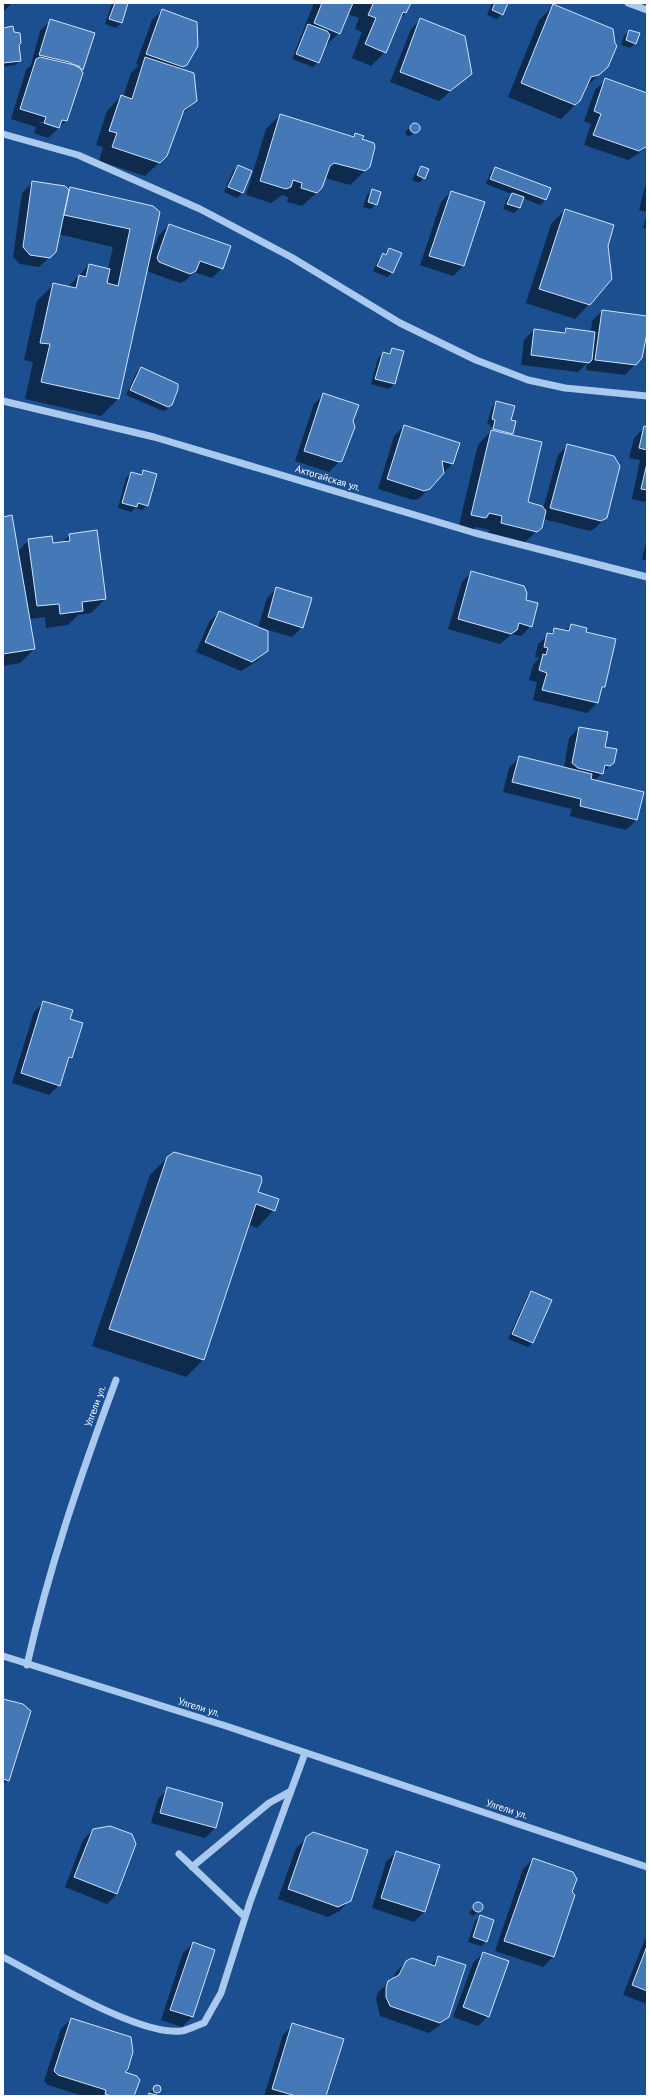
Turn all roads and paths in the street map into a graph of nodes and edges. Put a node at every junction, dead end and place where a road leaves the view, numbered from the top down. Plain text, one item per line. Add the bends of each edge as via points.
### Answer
1 (628, 3) edge
2 (647, 10) edge
3 (3, 134) edge
4 (647, 396) edge
5 (3, 401) edge
6 (647, 577) edge
7 (116, 1380) dead end
8 (3, 1656) edge
9 (27, 1665) junction
10 (305, 1753) junction
11 (291, 1791) junction
12 (179, 1854) dead end
13 (192, 1866) junction
14 (647, 1867) edge
15 (245, 1917) junction
16 (3, 1957) edge

1 - 2 street
3 - 4 street via 78,155 200,209 291,257 400,323 476,360 528,380 565,388
5 - 6 street, Актогайская ул. via 154,437 475,533
7 - 9 street, Улгели ул. via 74,1494
8 - 9 street
9 - 10 street, Улгели ул.
10 - 11 street
10 - 14 street, Улгели ул.
11 - 13 street via 269,1803
11 - 15 street
12 - 13 street
13 - 15 street
15 - 16 street via 221,1993 208,2017 204,2022 181,2031 158,2028 116,2015

